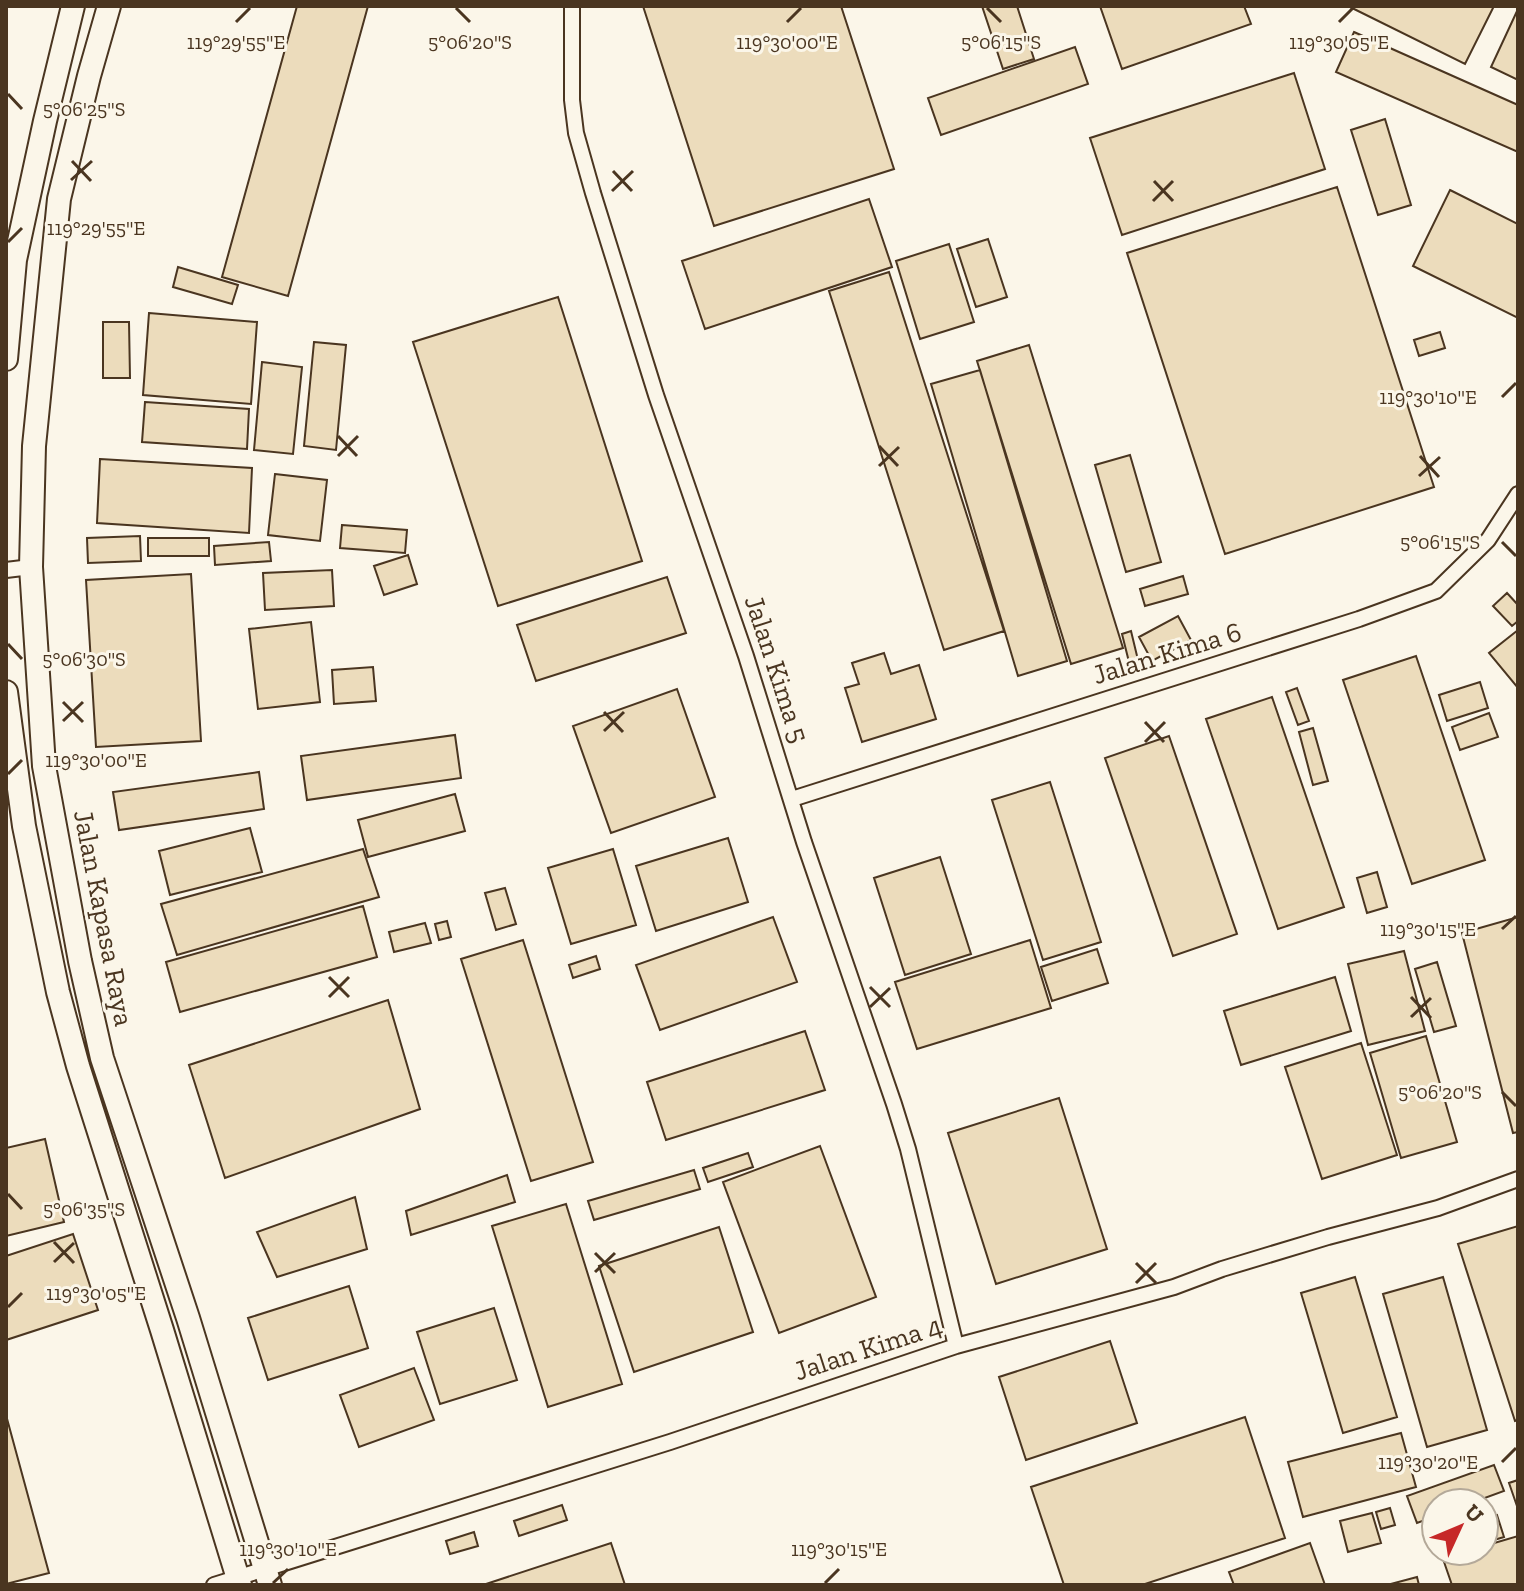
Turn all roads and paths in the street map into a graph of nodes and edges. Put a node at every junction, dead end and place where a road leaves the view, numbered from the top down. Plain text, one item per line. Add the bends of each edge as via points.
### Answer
1 (73, 6) edge
2 (109, 6) edge
3 (572, 6) edge
4 (6, 359) edge
5 (1518, 494) edge
6 (31, 567) junction
7 (6, 570) edge
8 (6, 692) edge
9 (792, 799) junction
10 (1518, 1179) edge
11 (956, 1346) junction
12 (268, 1578) edge
13 (239, 1582) edge
14 (214, 1585) edge

1 - 4 main road via 15,260
2 - 6 main road, Jalan Kapasa Raya via 59,199 34,446
3 - 9 street, Jalan Kima 5 via 576,133 656,395
5 - 9 street, Jalan Kima 6 via 1488,540 1436,591
6 - 7 street
6 - 12 main road, Jalan Kapasa Raya via 44,766 102,1058
8 - 13 main road via 24,826 58,992
9 - 11 street, Jalan Kima 5 via 908,1149
10 - 11 street, Jalan Kima 4 via 1174,1287
11 - 12 street, Jalan Kima 4 via 510,1490
12 - 13 street, Jalan Kima 4
13 - 14 street, Jalan Kima 4

